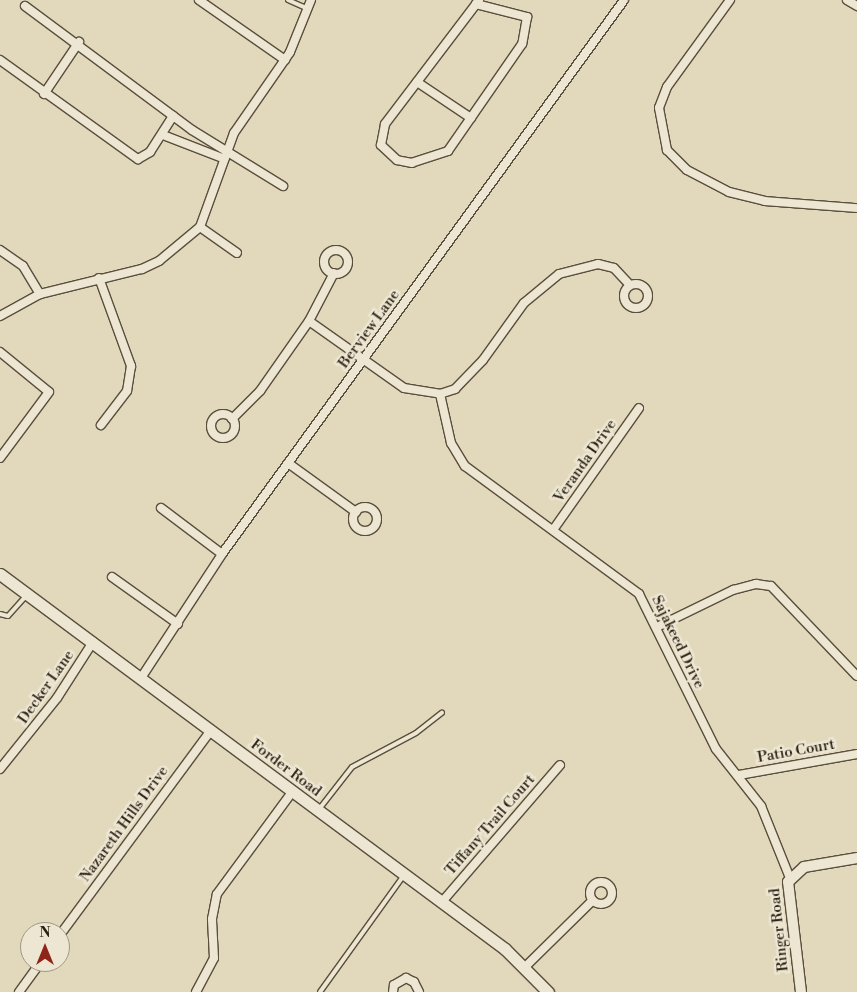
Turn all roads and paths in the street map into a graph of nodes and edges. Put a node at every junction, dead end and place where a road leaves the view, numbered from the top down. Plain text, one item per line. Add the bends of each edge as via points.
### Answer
1 (199, 0) edge
2 (288, 0) edge
3 (311, 0) edge
4 (624, 0) edge
5 (730, 0) edge
6 (847, 0) edge
7 (478, 2) edge
8 (25, 6) dead end
9 (857, 6) edge
10 (308, 9) junction
11 (79, 42) junction
12 (0, 60) edge
13 (285, 60) junction
14 (417, 82) junction
15 (44, 94) junction
16 (173, 116) junction
17 (470, 118) junction
18 (164, 135) junction
19 (228, 149) junction
20 (225, 159) junction
21 (283, 186) dead end
22 (857, 208) edge
23 (200, 227) junction
24 (0, 250) edge
25 (237, 252) dead end
26 (334, 273) dead end
27 (99, 278) junction
28 (630, 285) dead end
29 (40, 294) junction
30 (0, 316) edge
31 (309, 321) junction
32 (0, 352) edge
33 (363, 359) junction
34 (440, 394) junction
35 (639, 408) dead end
36 (232, 419) dead end
37 (101, 425) dead end
38 (0, 458) edge
39 (288, 464) junction
40 (161, 508) dead end
41 (356, 512) dead end
42 (553, 530) junction
43 (222, 554) junction
44 (0, 574) edge
45 (112, 577) dead end
46 (28, 593) junction
47 (0, 614) edge
48 (178, 624) junction
49 (657, 627) junction
50 (93, 642) junction
51 (857, 676) edge
52 (141, 678) junction
53 (442, 713) dead end
54 (211, 730) junction
55 (857, 754) edge
56 (560, 765) dead end
57 (0, 769) edge
58 (739, 775) junction
59 (292, 791) junction
60 (318, 810) junction
61 (857, 858) edge
62 (404, 875) junction
63 (790, 878) junction
64 (593, 900) dead end
65 (441, 903) junction
66 (70, 922) edge
67 (525, 967) junction
68 (34, 972) edge
69 (19, 992) edge
70 (196, 992) edge
71 (320, 992) edge
72 (393, 992) edge
73 (419, 992) edge
74 (548, 992) edge
75 (801, 992) edge

1 - 13 street
2 - 10 lane
3 - 10 street
4 - 33 street, Berview Lane
5 - 22 street via 672,78 659,108 667,150 715,187 764,201
6 - 9 street
7 - 14 street
7 - 17 street via 527,16 522,44
8 - 11 street
10 - 13 street
11 - 15 street
11 - 16 street
12 - 15 street
13 - 19 street via 234,133
14 - 17 street
14 - 17 street via 385,124 381,145 390,155 412,163 431,159 448,151
15 - 18 street via 138,158
16 - 18 street
16 - 19 street
18 - 20 street
19 - 20 street
19 - 21 street
20 - 23 street
23 - 25 street
23 - 27 street via 160,261
24 - 29 street via 23,266
26 - 31 street
27 - 29 street
27 - 37 street via 130,366 127,391
28 - 34 street via 614,268 598,264 559,274 524,304 483,360 455,389
29 - 30 street
31 - 33 street
31 - 36 street via 260,391
32 - 38 street via 49,392
33 - 34 street via 404,388
33 - 39 street, Berview Lane
34 - 42 street, Sajakeed Drive via 451,443 465,466
35 - 42 street, Veranda Drive
39 - 41 street
39 - 43 street, Berview Lane
40 - 43 street
42 - 49 street, Sajakeed Drive via 639,594
43 - 48 street, Berview Lane
44 - 46 main road, Forder Road
45 - 48 street
46 - 47 lane via 8,616
46 - 50 main road, Forder Road
48 - 52 street, Berview Lane
49 - 51 street via 732,590 756,584 771,586
49 - 58 street, Sajakeed Drive via 716,749
50 - 52 main road, Forder Road
50 - 57 street, Decker Lane via 57,698
52 - 54 main road, Forder Road
53 - 60 lane via 416,733 352,767
54 - 59 main road, Forder Road
54 - 66 street, Nazareth Hills Drive
55 - 58 street, Patio Court
56 - 65 street, Tiffany Trail Court
58 - 63 street, Sajakeed Drive via 771,825
59 - 60 main road, Forder Road
59 - 70 street via 218,894 212,919 214,958
60 - 62 main road, Forder Road
61 - 63 street, Ringer Road via 804,867
62 - 65 main road, Forder Road
62 - 71 lane
63 - 75 street, Ringer Road via 787,892
64 - 67 street
65 - 67 main road, Forder Road
67 - 74 main road, Forder Road
68 - 69 street
72 - 73 street via 394,985 406,978 414,982

